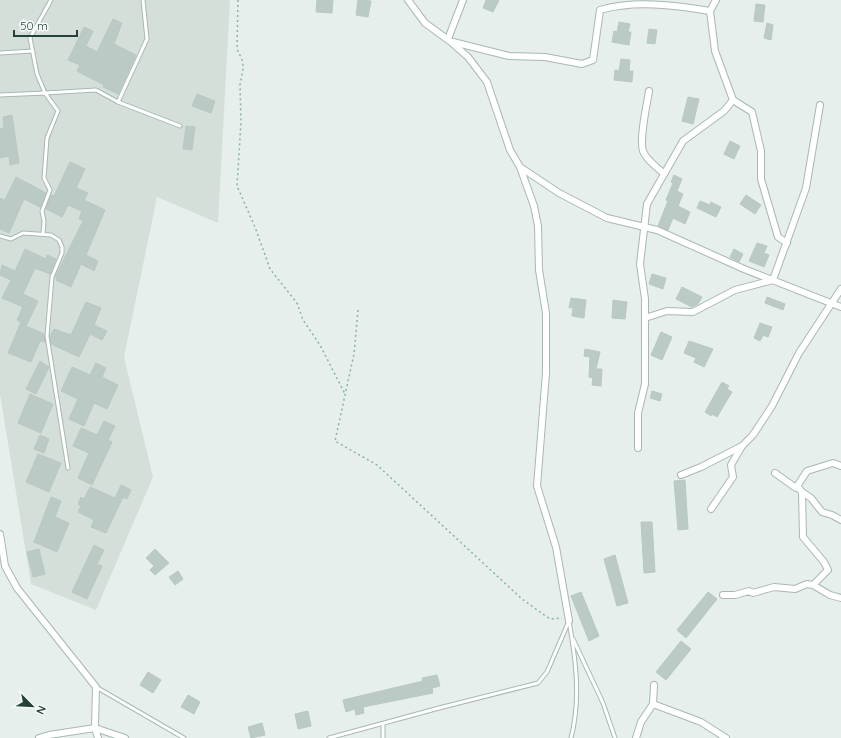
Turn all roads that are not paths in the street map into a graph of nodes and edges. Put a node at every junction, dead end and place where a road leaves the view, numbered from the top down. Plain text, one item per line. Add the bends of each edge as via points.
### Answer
1 (51, 0) edge
2 (144, 0) edge
3 (408, 0) edge
4 (463, 0) edge
5 (716, 0) edge
6 (710, 10) junction
7 (450, 40) junction
8 (33, 51) junction
9 (0, 53) edge
10 (649, 91) dead end
11 (45, 93) junction
12 (0, 95) edge
13 (733, 100) junction
14 (118, 102) junction
15 (820, 105) dead end
16 (180, 126) dead end
17 (520, 167) junction
18 (664, 174) junction
19 (645, 227) junction
20 (43, 234) junction
21 (0, 236) edge
22 (787, 243) junction
23 (773, 280) junction
24 (841, 289) edge
25 (831, 303) junction
26 (841, 307) edge
27 (645, 318) junction
28 (742, 446) junction
29 (638, 448) dead end
30 (841, 466) edge
31 (68, 468) dead end
32 (774, 473) dead end
33 (681, 475) dead end
34 (797, 486) junction
35 (802, 492) junction
36 (711, 509) dead end
37 (841, 520) edge
38 (0, 534) edge
39 (813, 585) junction
40 (722, 595) dead end
41 (841, 598) edge
42 (568, 619) junction
43 (571, 635) junction
44 (654, 685) dead end
45 (96, 687) junction
46 (653, 704) junction
47 (383, 724) junction
48 (95, 728) junction
49 (39, 738) edge
50 (98, 738) edge
51 (125, 738) edge
52 (184, 738) edge
53 (329, 738) edge
54 (383, 738) edge
55 (571, 738) edge
56 (615, 738) edge
57 (636, 738) edge
58 (726, 738) edge

1 - 8 lane via 30,38
2 - 14 lane via 147,39
3 - 7 street via 425,23
4 - 7 street
5 - 6 street
6 - 7 street via 652,2 612,4 600,10 593,60 582,64 546,57 509,56
6 - 13 street via 715,51
7 - 17 street via 468,57 487,82 510,150
8 - 9 lane
8 - 11 lane
10 - 18 street via 642,150 649,161
11 - 12 lane
11 - 14 lane via 96,90
11 - 20 lane via 58,111 47,138 44,178 50,190 42,211
13 - 18 street via 724,111 683,141
13 - 22 street via 752,112 761,151 760,179 765,198 778,237
14 - 16 lane
15 - 22 street via 806,188
17 - 19 street via 559,193 607,218
17 - 42 street via 534,206 538,226 539,270 546,313 546,373 537,486 556,547
18 - 19 street via 647,204
19 - 23 street
19 - 27 street via 640,264
20 - 21 lane via 22,233 11,240
20 - 31 lane via 52,234 62,247 52,277 47,336
22 - 23 street
23 - 25 street
23 - 27 street via 735,290 693,312 667,311
24 - 25 street
25 - 26 street
25 - 28 street via 799,353 772,406 753,435
27 - 29 street via 645,384 638,413
28 - 33 street
28 - 36 street via 731,465 733,477
30 - 34 street via 833,463 807,471
32 - 34 street via 792,486
34 - 35 street
35 - 37 street via 811,498 822,512
35 - 39 street via 803,537 828,570
38 - 45 street via 5,566 17,588
39 - 40 street via 807,584 795,589 774,587 753,593 749,591
39 - 41 street
42 - 43 lane
42 - 47 lane via 547,672 538,683
43 - 55 lane via 577,676 575,721
43 - 56 lane
44 - 46 street
45 - 48 street
45 - 52 lane
46 - 57 street via 641,722
46 - 58 street via 701,722
47 - 53 lane
47 - 54 lane
48 - 49 street
48 - 50 street
48 - 51 street

